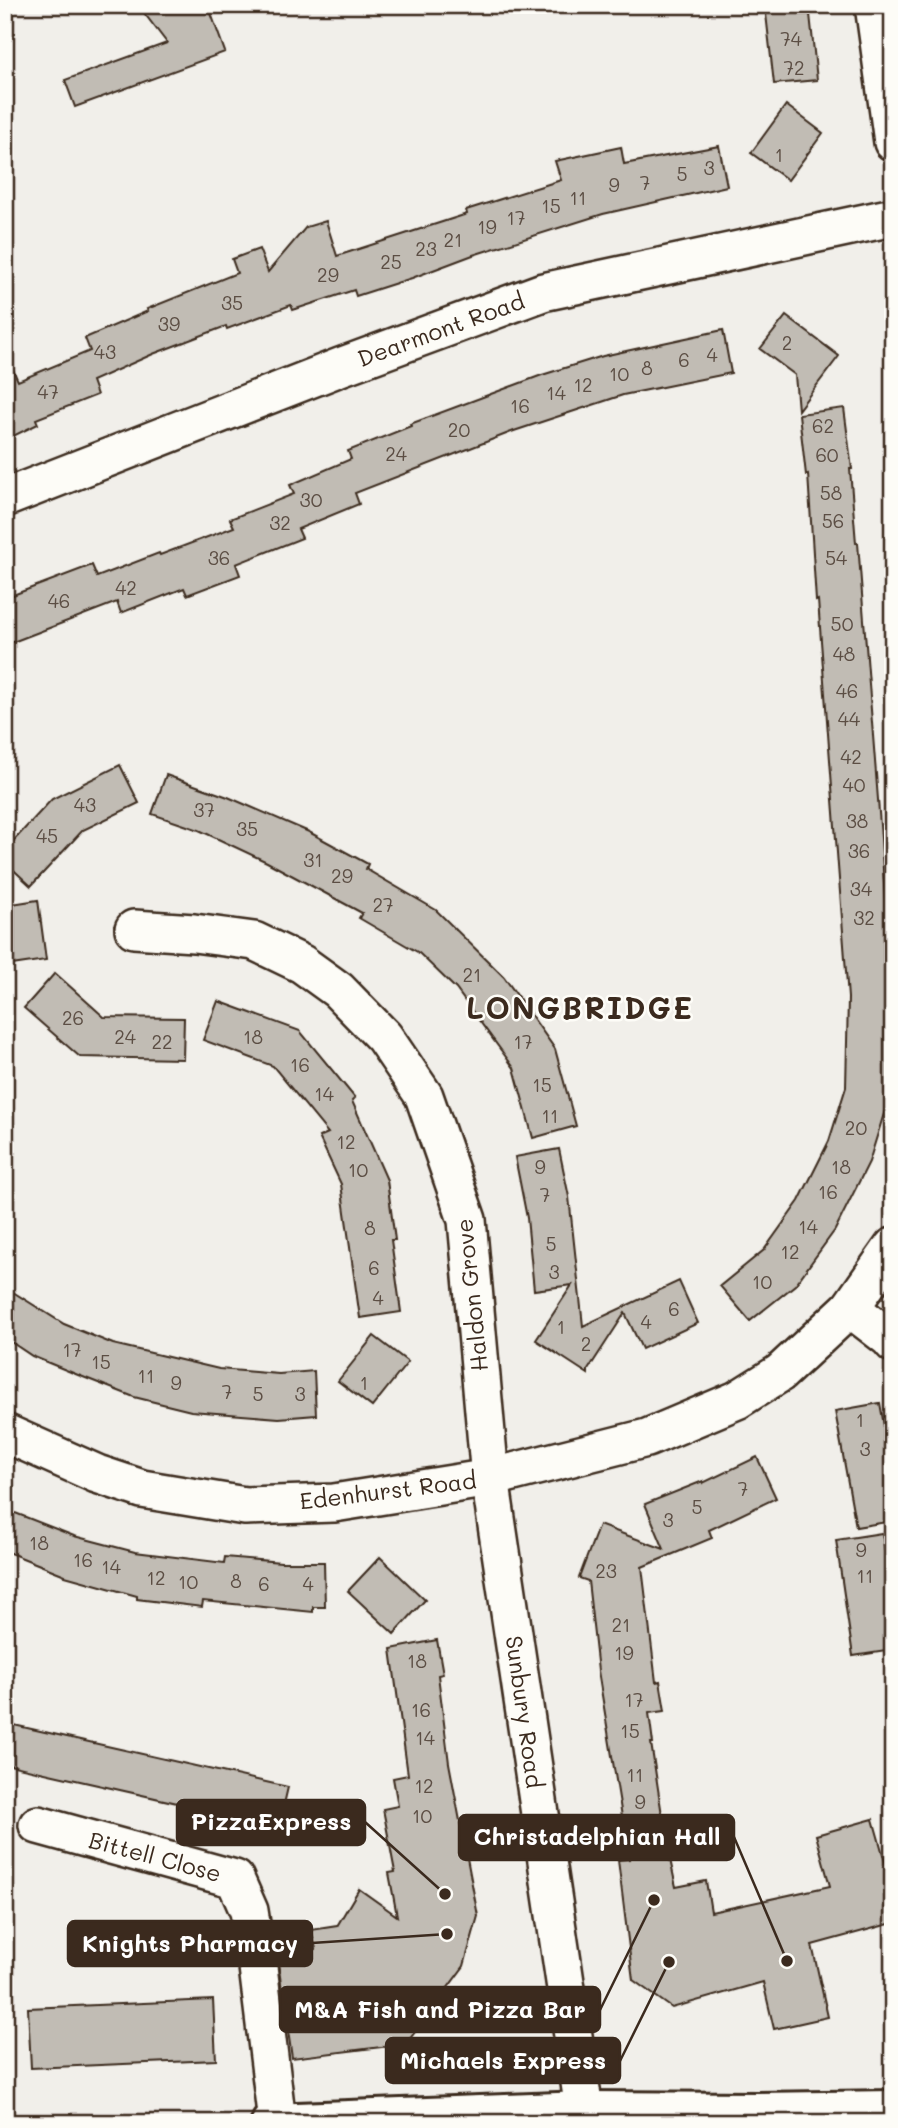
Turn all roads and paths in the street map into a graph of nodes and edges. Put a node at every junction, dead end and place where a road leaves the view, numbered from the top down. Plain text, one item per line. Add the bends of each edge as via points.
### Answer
1 (874, 5) edge
2 (893, 142) edge
3 (893, 217) edge
4 (5, 498) edge
5 (134, 929) dead end
6 (893, 1247) edge
7 (850, 1308) junction
8 (893, 1343) edge
9 (5, 1433) edge
10 (490, 1478) junction
11 (38, 1825) dead end
12 (893, 2110) edge
13 (584, 2117) edge
14 (757, 2118) edge
15 (277, 2122) edge
16 (271, 2123) edge
17 (308, 2123) edge

1 - 2 street
3 - 4 street, Dearmont Road via 543,292
5 - 10 street, Haldon Grove via 254,941 302,964 338,990 384,1037 424,1096 467,1220
6 - 7 street, Edenhurst Road
7 - 8 street
7 - 10 street, Edenhurst Road via 780,1373 737,1399 647,1438
9 - 10 street, Edenhurst Road via 142,1489 245,1506 334,1503
10 - 13 street, Sunbury Road
11 - 15 street, Bittell Close via 235,1879 251,1923
12 - 14 street
13 - 14 street
13 - 17 street
15 - 16 street
15 - 17 street

